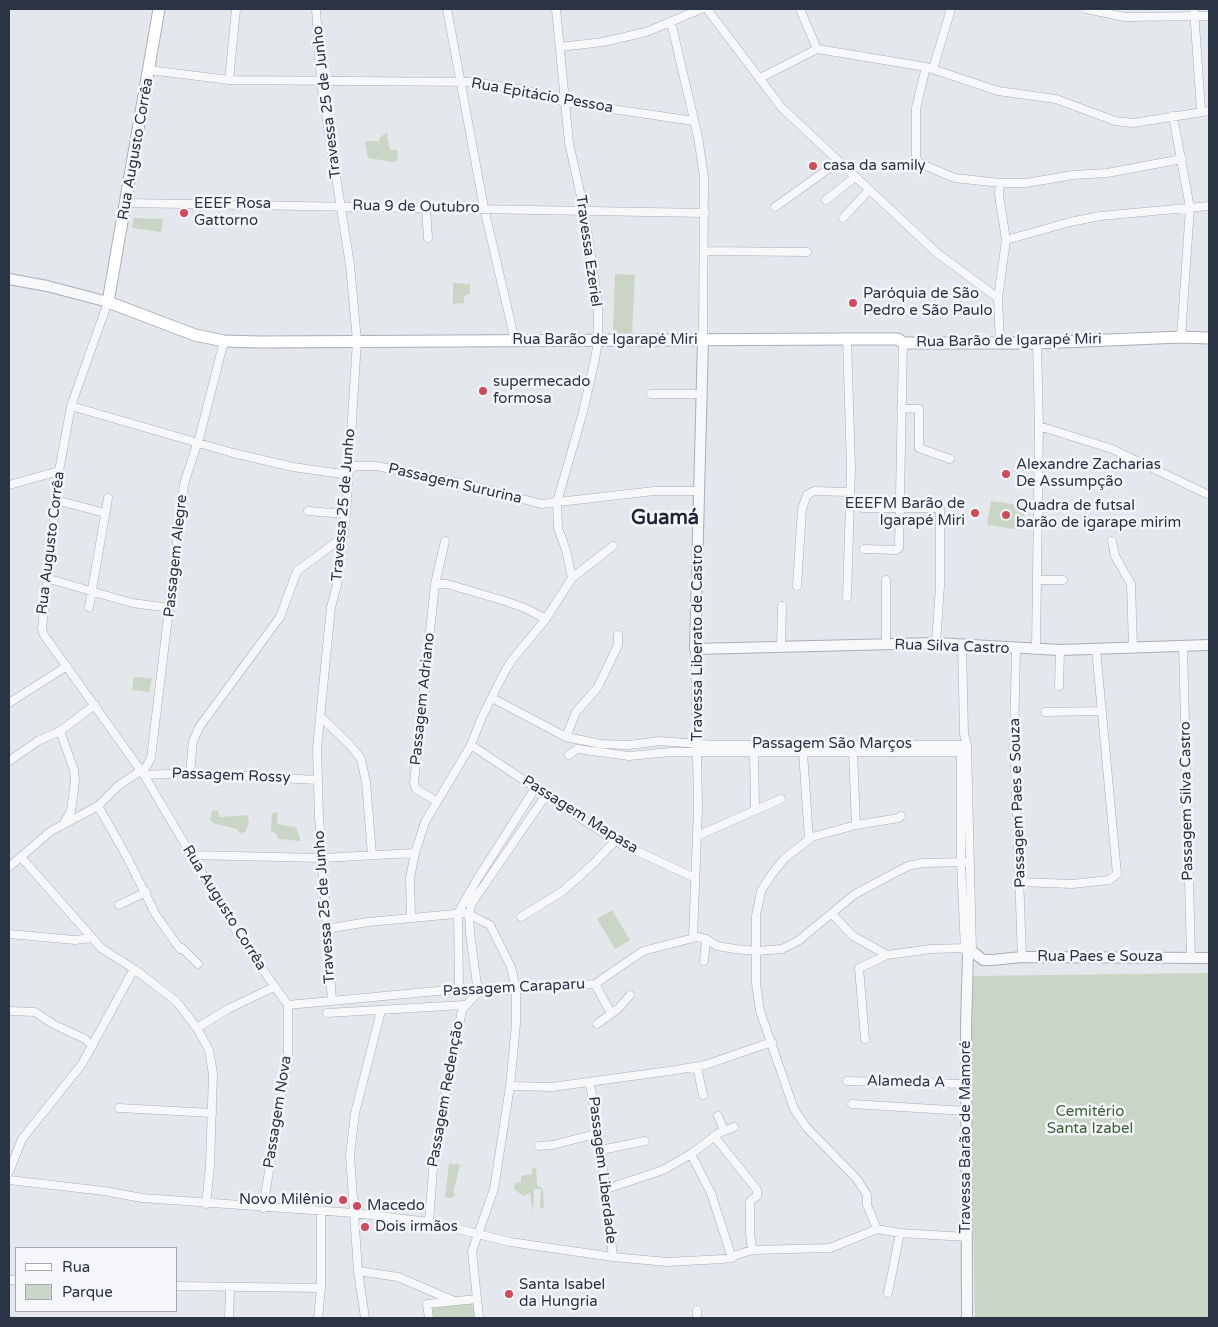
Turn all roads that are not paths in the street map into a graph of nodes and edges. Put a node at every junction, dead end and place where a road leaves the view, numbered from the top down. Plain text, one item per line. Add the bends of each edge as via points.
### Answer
1 (159, 9) edge
2 (236, 9) edge
3 (316, 9) edge
4 (447, 9) edge
5 (556, 9) edge
6 (701, 9) edge
7 (707, 9) edge
8 (800, 9) edge
9 (951, 9) edge
10 (1086, 9) edge
11 (1194, 12) edge
12 (1209, 16) edge
13 (671, 22) junction
14 (560, 47) junction
15 (817, 49) junction
16 (930, 68) junction
17 (149, 70) junction
18 (760, 78) junction
19 (229, 80) junction
20 (321, 82) junction
21 (462, 82) junction
22 (564, 102) junction
23 (1209, 110) edge
24 (1201, 111) junction
25 (1173, 116) junction
26 (694, 121) junction
27 (1182, 159) junction
28 (838, 162) junction
29 (855, 177) junction
30 (1000, 183) junction
31 (869, 190) junction
32 (826, 200) dead end
33 (126, 203) junction
34 (340, 206) junction
35 (1209, 206) edge
36 (426, 208) junction
37 (484, 208) junction
38 (775, 208) dead end
39 (1190, 208) junction
40 (584, 210) junction
41 (705, 213) junction
42 (843, 218) dead end
43 (428, 238) dead end
44 (1006, 240) junction
45 (704, 251) junction
46 (807, 252) dead end
47 (9, 279) edge
48 (998, 298) junction
49 (108, 302) junction
50 (1181, 337) junction
51 (1209, 338) edge
52 (847, 339) junction
53 (703, 340) junction
54 (224, 341) junction
55 (357, 341) junction
56 (515, 341) junction
57 (598, 341) junction
58 (903, 343) junction
59 (1000, 343) junction
60 (1037, 343) junction
61 (651, 394) dead end
62 (702, 394) junction
63 (71, 406) junction
64 (901, 408) junction
65 (1039, 426) junction
66 (198, 443) junction
67 (950, 459) dead end
68 (350, 469) junction
69 (59, 471) junction
70 (9, 485) edge
71 (700, 491) junction
72 (848, 492) junction
73 (1209, 495) edge
74 (108, 498) dead end
75 (56, 500) junction
76 (557, 502) junction
77 (863, 508) dead end
78 (898, 508) junction
79 (308, 511) dead end
80 (106, 513) junction
81 (346, 514) junction
82 (343, 537) junction
83 (445, 541) dead end
84 (1112, 541) dead end
85 (613, 546) dead end
86 (864, 549) dead end
87 (46, 578) junction
88 (572, 578) junction
89 (886, 580) dead end
90 (1039, 580) junction
91 (1063, 580) dead end
92 (435, 584) junction
93 (797, 586) dead end
94 (92, 590) junction
95 (846, 597) dead end
96 (782, 606) dead end
97 (89, 607) dead end
98 (170, 608) junction
99 (546, 619) junction
100 (618, 635) dead end
101 (936, 643) junction
102 (886, 644) junction
103 (962, 645) junction
104 (1183, 645) junction
105 (1209, 645) edge
106 (1133, 647) junction
107 (781, 648) junction
108 (696, 649) junction
109 (1016, 649) junction
110 (1096, 649) junction
111 (1036, 650) junction
112 (1060, 650) junction
113 (67, 666) junction
114 (1059, 686) dead end
115 (492, 698) junction
116 (9, 703) edge
117 (95, 705) junction
118 (1102, 711) junction
119 (1045, 712) dead end
120 (320, 716) junction
121 (60, 731) junction
122 (566, 737) junction
123 (471, 744) junction
124 (697, 744) junction
125 (964, 748) junction
126 (853, 751) junction
127 (754, 752) junction
128 (803, 752) junction
129 (697, 753) junction
130 (569, 755) dead end
131 (9, 760) edge
132 (190, 773) junction
133 (142, 774) junction
134 (317, 780) junction
135 (541, 791) junction
136 (781, 799) dead end
137 (436, 801) junction
138 (98, 806) junction
139 (755, 809) junction
140 (901, 816) dead end
141 (64, 823) junction
142 (856, 825) junction
143 (697, 836) junction
144 (809, 840) junction
145 (615, 841) junction
146 (414, 852) junction
147 (372, 854) junction
148 (191, 855) junction
149 (21, 857) junction
150 (322, 858) junction
151 (964, 862) junction
152 (9, 867) edge
153 (693, 877) junction
154 (1021, 882) junction
155 (146, 892) junction
156 (119, 905) dead end
157 (464, 913) junction
158 (832, 914) junction
159 (411, 917) junction
160 (521, 917) dead end
161 (326, 929) junction
162 (9, 934) edge
163 (92, 938) junction
164 (693, 938) junction
165 (706, 939) junction
166 (757, 951) junction
167 (968, 951) junction
168 (887, 955) junction
169 (1022, 957) junction
170 (1191, 957) junction
171 (1209, 958) edge
172 (992, 960) junction
173 (704, 961) dead end
174 (198, 964) dead end
175 (134, 969) junction
176 (968, 976) junction
177 (595, 984) junction
178 (274, 987) junction
179 (516, 989) junction
180 (458, 990) junction
181 (478, 992) junction
182 (630, 995) dead end
183 (332, 1002) junction
184 (288, 1005) junction
185 (464, 1005) junction
186 (9, 1011) edge
187 (381, 1011) junction
188 (327, 1013) dead end
189 (611, 1014) junction
190 (597, 1024) dead end
191 (197, 1028) junction
192 (865, 1039) dead end
193 (772, 1042) junction
194 (92, 1046) junction
195 (697, 1067) junction
196 (847, 1081) dead end
197 (590, 1083) junction
198 (965, 1084) junction
199 (510, 1086) junction
200 (703, 1095) dead end
201 (852, 1104) dead end
202 (119, 1108) dead end
203 (966, 1111) junction
204 (212, 1114) junction
205 (718, 1116) dead end
206 (734, 1127) dead end
207 (724, 1130) junction
208 (599, 1133) junction
209 (714, 1136) junction
210 (645, 1141) dead end
211 (539, 1146) dead end
212 (601, 1150) junction
213 (694, 1152) junction
214 (9, 1172) edge
215 (9, 1180) edge
216 (606, 1189) junction
217 (206, 1204) junction
218 (264, 1208) junction
219 (321, 1211) junction
220 (354, 1213) junction
221 (429, 1222) junction
222 (877, 1229) junction
223 (478, 1233) junction
224 (900, 1233) junction
225 (966, 1237) junction
226 (752, 1250) junction
227 (613, 1257) junction
228 (732, 1258) junction
229 (358, 1271) junction
230 (178, 1286) edge
231 (230, 1288) junction
232 (321, 1288) junction
233 (888, 1294) dead end
234 (477, 1299) junction
235 (454, 1301) junction
236 (697, 1310) dead end
237 (229, 1318) edge
238 (318, 1318) edge
239 (365, 1318) edge
240 (429, 1318) edge
241 (479, 1318) edge
242 (696, 1318) edge
243 (967, 1318) edge

1 - 17 main road, Rua Augusto Corrêa
2 - 19 street
3 - 20 street, Travessa 25 de Junho
4 - 21 street
5 - 14 street, Travessa Ezeriel
6 - 13 street
7 - 18 street
8 - 15 street
9 - 16 street
10 - 11 street via 1125,17
11 - 12 street
11 - 24 street
13 - 14 street via 646,32 602,42
13 - 26 street, Travessa Liberato de Castro
14 - 22 street, Travessa Ezeriel
15 - 16 street
15 - 18 street
16 - 25 street via 998,91 1056,99 1114,122
16 - 30 street via 916,108 915,146 919,163 955,178
17 - 19 street, Rua Epitácio Pessoa
17 - 33 main road, Rua Augusto Corrêa
18 - 28 street via 782,108
19 - 20 street, Rua Epitácio Pessoa
20 - 21 street, Rua Epitácio Pessoa
20 - 34 street, Travessa 25 de Junho
21 - 22 street, Rua Epitácio Pessoa via 527,90
21 - 37 street
22 - 26 street, Rua Epitácio Pessoa
22 - 40 street, Travessa Ezeriel via 570,151
23 - 24 street
24 - 25 street
25 - 27 street
26 - 41 street, Travessa Liberato de Castro via 702,160
27 - 30 street via 1107,173
27 - 39 street
28 - 29 street
28 - 38 street
29 - 31 street
29 - 32 street
30 - 44 street
31 - 42 street
31 - 48 street via 938,253
33 - 34 street, Rua 9 de Outubro
33 - 49 main road, Rua Augusto Corrêa
34 - 36 street, Rua 9 de Outubro
34 - 55 street, Travessa 25 de Junho via 350,265
35 - 39 street
36 - 37 street, Rua 9 de Outubro
36 - 43 street
37 - 40 street, Rua 9 de Outubro via 530,212
37 - 56 street
39 - 44 street via 1100,216
39 - 50 street
40 - 41 street, Rua 9 de Outubro
40 - 57 street, Travessa Ezeriel via 597,286
41 - 45 street, Travessa Liberato de Castro
44 - 48 street
45 - 46 street
45 - 53 street, Travessa Liberato de Castro
47 - 49 street, Rua Barão de Igarapé Miri
48 - 59 street
49 - 54 main road, Rua Barão de Igarapé Miri via 195,335
49 - 63 street, Rua Augusto Corrêa
50 - 51 main road, Rua Barão de Igarapé Miri
50 - 60 main road, Rua Barão de Igarapé Miri
52 - 53 main road, Rua Barão de Igarapé Miri
52 - 58 main road, Rua Barão de Igarapé Miri via 898,339
52 - 72 street
53 - 57 main road, Rua Barão de Igarapé Miri
53 - 62 street, Travessa Liberato de Castro
54 - 55 main road, Rua Barão de Igarapé Miri
54 - 66 street, Passagem Alegre
55 - 56 main road, Rua Barão de Igarapé Miri
55 - 68 street, Travessa 25 de Junho
56 - 57 main road, Rua Barão de Igarapé Miri
57 - 76 street, Travessa Ezeriel via 584,412
58 - 59 main road, Rua Barão de Igarapé Miri
58 - 64 street
59 - 60 main road, Rua Barão de Igarapé Miri
60 - 65 street
61 - 62 street
62 - 71 street, Travessa Liberato de Castro
63 - 66 street, Passagem Sururina
63 - 69 street, Rua Augusto Corrêa
64 - 67 street via 918,409 919,448
64 - 78 street
65 - 73 street via 1112,449
65 - 90 street
66 - 68 street, Passagem Sururina via 293,467 342,474
66 - 98 street, Passagem Alegre via 183,491
68 - 76 street, Passagem Sururina via 376,466 470,485 541,504
68 - 81 street, Travessa 25 de Junho
69 - 70 street
69 - 75 street, Rua Augusto Corrêa
71 - 76 street, Passagem Sururina via 654,491
71 - 108 street, Travessa Liberato de Castro
72 - 93 street via 814,491 808,495 802,509
72 - 95 street
74 - 80 street
75 - 80 street
75 - 87 street, Rua Augusto Corrêa
76 - 88 street, Travessa Ezeriel via 558,528
77 - 78 street
78 - 86 street via 898,549
78 - 101 street via 941,510
79 - 81 street
80 - 94 street
81 - 82 street, Travessa 25 de Junho
82 - 120 street, Travessa 25 de Junho via 331,607
82 - 132 street via 296,571 280,617 200,726 193,741
83 - 92 street, Passagem Adriano
84 - 106 street via 1115,556 1131,584
85 - 88 street
87 - 94 street
87 - 113 street, Rua Augusto Corrêa via 42,629
88 - 99 street
89 - 102 street
90 - 91 street
90 - 111 street
92 - 99 street via 447,584 505,601
92 - 137 street, Passagem Adriano via 414,783 416,789
94 - 97 street
94 - 98 street via 132,603
96 - 107 street
98 - 133 street, Passagem Alegre via 151,758
99 - 115 street via 512,660
100 - 122 street via 618,645 598,687 576,712
101 - 102 street, Rua Silva Castro
101 - 103 street, Rua Silva Castro
102 - 107 street, Rua Silva Castro
103 - 109 street, Rua Silva Castro
103 - 125 street, Travessa Barão de Mamoré
104 - 105 street, Rua Silva Castro
104 - 106 street, Rua Silva Castro
104 - 170 street, Passagem Silva Castro
106 - 110 street, Rua Silva Castro
107 - 108 street, Rua Silva Castro
108 - 124 street, Travessa Liberato de Castro
109 - 111 street, Rua Silva Castro
109 - 154 street, Passagem Paes e Souza via 1014,740
110 - 112 street, Rua Silva Castro
110 - 118 street
111 - 112 street, Rua Silva Castro
112 - 114 street
113 - 116 street
113 - 117 street, Rua Augusto Corrêa
115 - 122 street, Passagem São Marços
115 - 123 street
117 - 121 street
117 - 133 street, Rua Augusto Corrêa
118 - 119 street
118 - 154 street via 1118,869 1113,879 1072,884
120 - 134 street, Travessa 25 de Junho
120 - 147 street via 360,759 366,782
121 - 131 street
121 - 141 street via 75,781 71,811
122 - 124 street, Passagem São Marços via 601,744 660,741
123 - 135 street, Passagem Mapasa
123 - 137 street via 453,779
124 - 125 street, Passagem São Marços
124 - 129 street, Travessa Liberato de Castro
125 - 126 street, Passagem São Marços
125 - 151 street, Travessa Barão de Mamoré
126 - 128 street, Passagem São Marços
126 - 142 street
127 - 128 street, Passagem São Marços
127 - 129 street, Passagem São Marços
127 - 139 street
128 - 144 street
129 - 130 street, Passagem São Marços via 620,756 577,749
129 - 143 street, Travessa Liberato de Castro
132 - 133 street, Passagem Rossy
132 - 134 street, Passagem Rossy
133 - 138 street, Passagem Rossy via 118,786
133 - 148 street, Rua Augusto Corrêa
134 - 150 street, Travessa 25 de Junho
135 - 145 street, Passagem Mapasa
135 - 157 street
135 - 157 street via 478,878
136 - 139 street
137 - 146 street
138 - 141 street, Passagem Rossy
138 - 155 street
139 - 143 street
140 - 142 street
141 - 149 street, Passagem Rossy
142 - 144 street
143 - 153 street, Travessa Liberato de Castro
144 - 166 street via 785,858 761,890 757,907
145 - 153 street, Passagem Mapasa
145 - 160 street via 563,890
146 - 147 street
146 - 159 street via 410,878
147 - 150 street
148 - 150 street
148 - 178 street, Rua Augusto Corrêa
149 - 152 street, Passagem Rossy
149 - 163 street
150 - 161 street, Travessa 25 de Junho
151 - 158 street, Passagem Caraparu via 908,866 855,894
151 - 167 street, Travessa Barão de Mamoré
153 - 164 street, Travessa Liberato de Castro
154 - 169 street, Passagem Paes e Souza
155 - 156 street
155 - 174 street via 164,928 180,949
157 - 159 street
157 - 179 street via 486,922 493,930 511,967
157 - 180 street
157 - 181 street
158 - 166 street, Passagem Caraparu via 794,945
158 - 168 street via 854,936
159 - 161 street
161 - 183 street, Travessa 25 de Junho
162 - 163 street via 75,940
163 - 175 street via 101,948
164 - 165 street, Passagem Caraparu
164 - 177 street, Passagem Caraparu via 643,950
165 - 166 street, Passagem Caraparu via 717,946
165 - 173 street
166 - 193 street via 757,997
167 - 168 street via 931,949
167 - 172 street, Rua Paes e Souza via 983,960
167 - 176 street, Travessa Barão de Mamoré
168 - 192 street via 859,968
169 - 170 street, Rua Paes e Souza
169 - 172 street, Rua Paes e Souza
170 - 171 street, Rua Paes e Souza
172 - 176 street, Rua Paes e Souza via 978,965
175 - 191 street via 176,1001
175 - 194 street
176 - 198 street, Travessa Barão de Mamoré
177 - 179 street, Passagem Caraparu
177 - 189 street
178 - 184 street, Rua Augusto Corrêa
178 - 191 street
179 - 181 street, Passagem Caraparu
179 - 199 street
180 - 181 street, Passagem Caraparu
180 - 183 street, Passagem Caraparu
181 - 185 street, Passagem Redenção
182 - 189 street
183 - 184 street, Passagem Caraparu
184 - 218 street, Passagem Nova via 288,1054
185 - 187 street, Passagem Caraparu
185 - 221 street, Passagem Redenção via 434,1156
186 - 194 street via 35,1012
187 - 188 street, Passagem Caraparu
187 - 220 street via 352,1135 350,1175
189 - 190 street
191 - 204 street via 208,1049 213,1074
193 - 195 street
193 - 222 street via 798,1117 857,1179 867,1195 867,1204
194 - 214 street via 82,1064 22,1139
195 - 197 street
195 - 200 street
196 - 198 street, Alameda A
197 - 199 street via 552,1087
197 - 208 street, Passagem Liberdade
198 - 203 street, Travessa Barão de Mamoré
199 - 223 street via 494,1189
201 - 203 street, Alameda A
202 - 204 street
203 - 225 street, Travessa Barão de Mamoré
204 - 217 street
205 - 207 street
206 - 207 street
207 - 209 street
208 - 211 street
208 - 212 street, Passagem Liberdade
209 - 213 street
209 - 226 street via 757,1190 757,1196 750,1203
210 - 212 street
212 - 216 street, Passagem Liberdade
213 - 216 street via 663,1170
213 - 228 street
215 - 217 street
216 - 227 street, Passagem Liberdade
217 - 218 street
218 - 219 street
219 - 220 street
219 - 232 street
220 - 221 street
220 - 229 street
221 - 223 street
222 - 224 street
222 - 226 street via 830,1248
223 - 227 street via 510,1242
223 - 234 street via 472,1250
224 - 225 street
224 - 233 street
225 - 243 street, Travessa Barão de Mamoré
226 - 228 street
227 - 228 street via 667,1262
229 - 235 street via 398,1277
229 - 239 street
230 - 231 street
231 - 232 street
231 - 237 street
232 - 238 street
234 - 235 street
234 - 241 street
235 - 240 street via 427,1304
236 - 242 street

